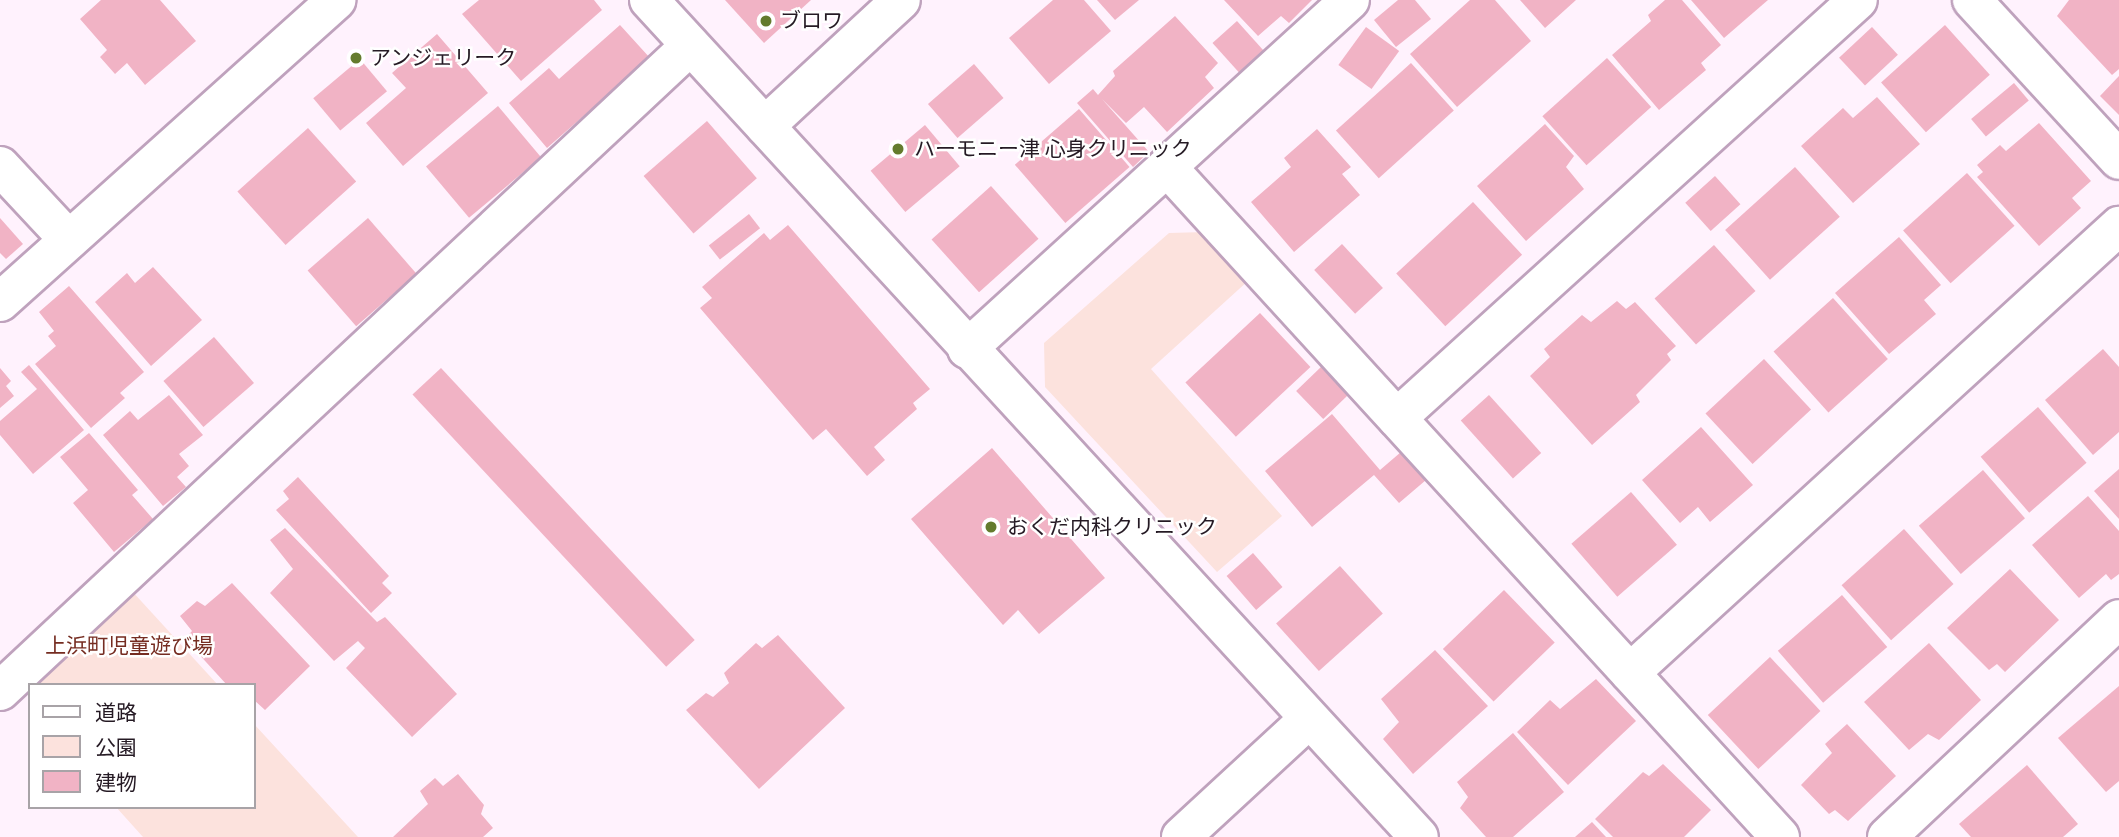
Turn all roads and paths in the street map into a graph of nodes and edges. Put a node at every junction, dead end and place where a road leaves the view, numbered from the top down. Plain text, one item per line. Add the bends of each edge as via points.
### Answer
1 (336, 0) edge
2 (649, 0) edge
3 (901, 0) edge
4 (1350, 0) edge
5 (1858, 0) edge
6 (1972, 0) edge
7 (690, 46) junction
8 (765, 126) junction
9 (2119, 160) edge
10 (0, 166) edge
11 (1167, 167) junction
12 (2119, 226) edge
13 (69, 240) junction
14 (0, 302) edge
15 (967, 349) junction
16 (1398, 418) junction
17 (2119, 619) edge
18 (1630, 673) junction
19 (0, 691) edge
20 (1309, 719) junction
21 (1181, 837) edge
22 (1419, 837) edge
23 (1780, 837) edge
24 (1887, 837) edge

1 - 13 street
2 - 7 street
3 - 8 street
4 - 11 street
5 - 16 street
6 - 9 street
7 - 8 street
7 - 19 street
8 - 15 street
10 - 13 street
11 - 15 street
11 - 16 street
12 - 18 street
13 - 14 street
15 - 20 street
16 - 18 street
17 - 24 street
18 - 23 street
20 - 21 street
20 - 22 street

